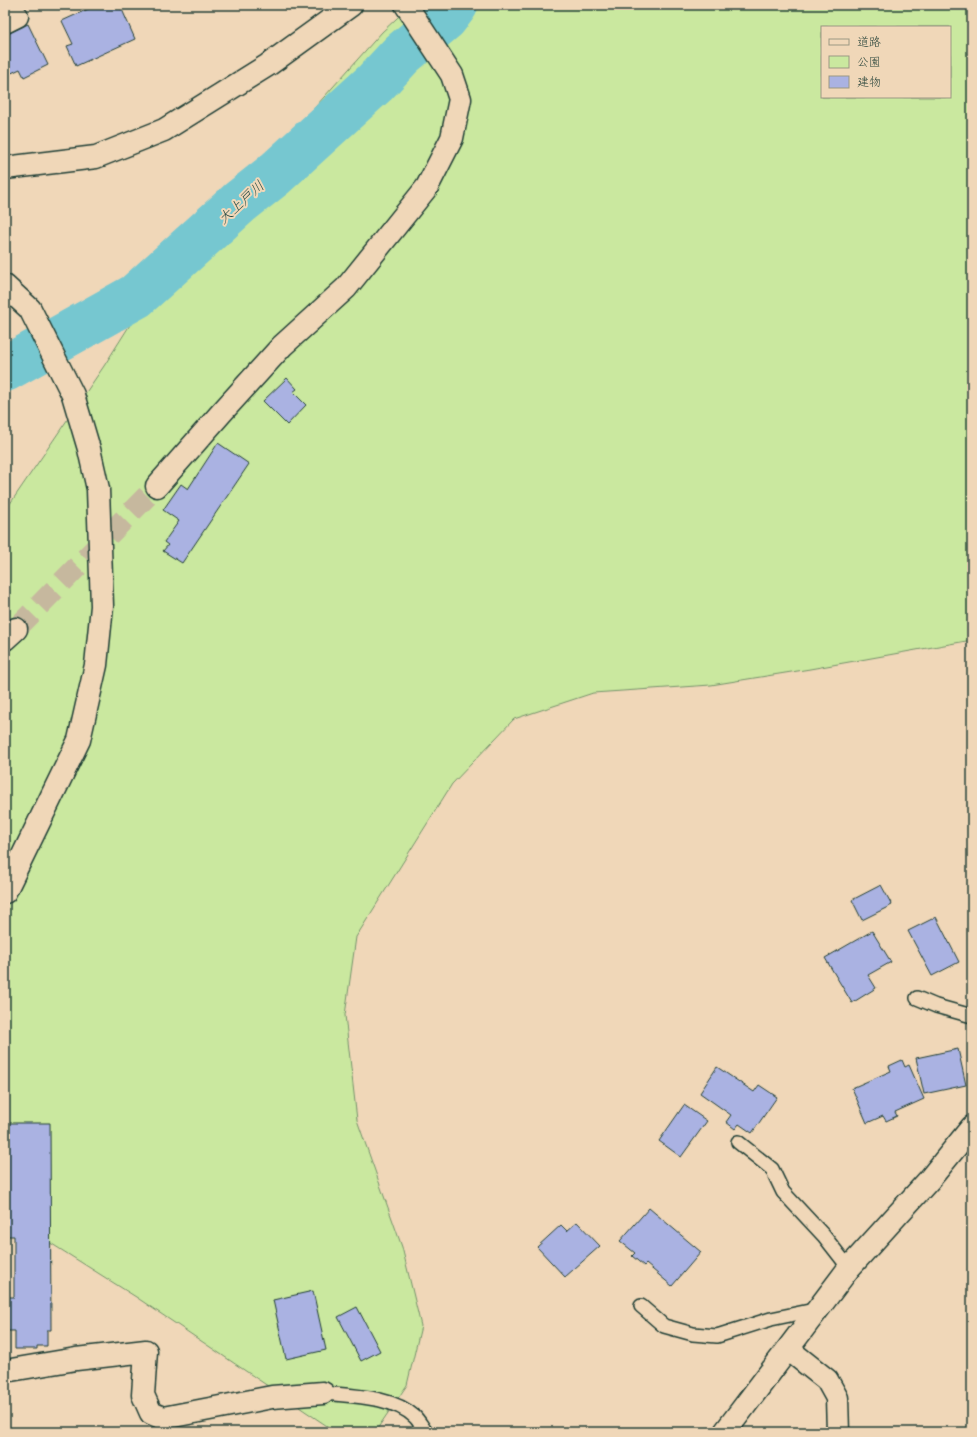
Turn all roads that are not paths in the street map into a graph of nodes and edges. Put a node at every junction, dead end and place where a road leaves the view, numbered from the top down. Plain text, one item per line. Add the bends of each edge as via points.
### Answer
1 (351, 5) edge
2 (406, 5) edge
3 (5, 168) edge
4 (5, 286) edge
5 (157, 486) tunnel mouth
6 (5, 892) edge
7 (917, 998) dead end
8 (972, 1016) edge
9 (972, 1127) edge
10 (738, 1142) dead end
11 (849, 1268) junction
12 (641, 1306) dead end
13 (819, 1309) junction
14 (788, 1349) junction
15 (5, 1371) edge
16 (323, 1393) joint
17 (426, 1432) edge
18 (725, 1432) edge
19 (838, 1432) edge

1 - 3 street via 268,65 164,130 96,157
2 - 5 street via 452,75 460,100 452,138 427,187 346,288 282,346
4 - 6 street via 30,309 73,395 98,489 102,606 96,665 79,740
7 - 8 lane
9 - 11 street via 929,1180
10 - 11 lane via 772,1169 783,1192 824,1236
11 - 13 street
12 - 13 lane via 664,1326 693,1334 717,1336 771,1319
13 - 14 street
14 - 18 street
14 - 19 street via 827,1380 837,1398
15 - 16 street via 76,1358 146,1351 143,1395 151,1413 163,1418 272,1397
16 - 17 lane via 367,1397 398,1405 415,1417

